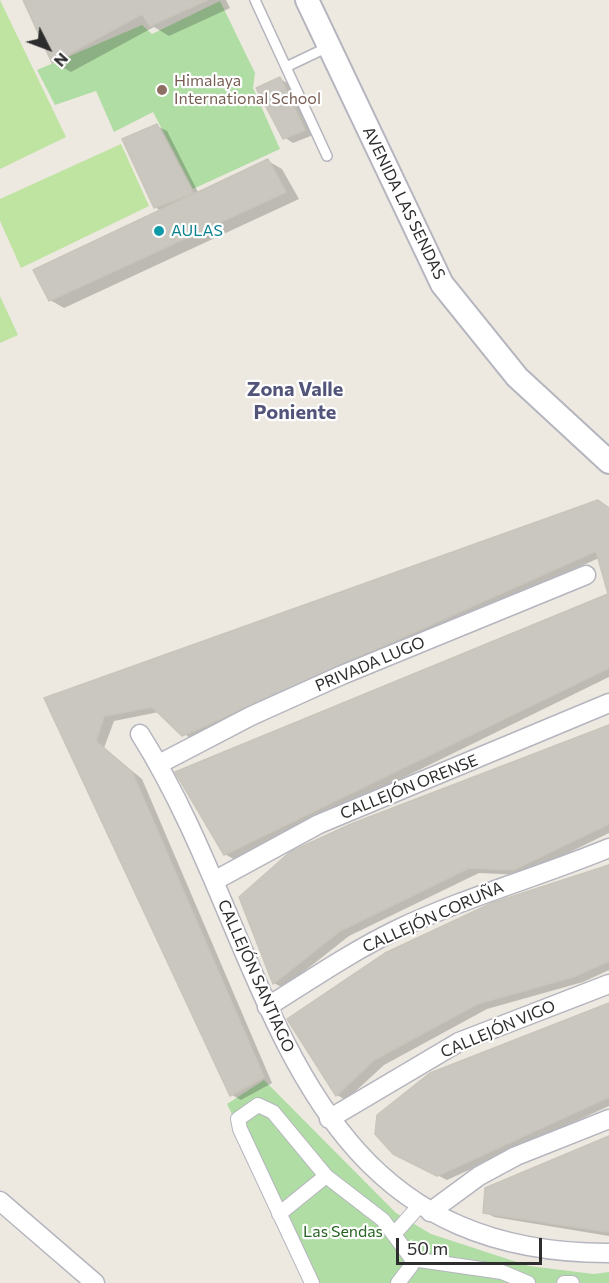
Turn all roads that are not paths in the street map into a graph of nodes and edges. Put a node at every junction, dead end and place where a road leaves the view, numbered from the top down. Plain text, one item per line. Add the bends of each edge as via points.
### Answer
1 (255, 0) edge
2 (307, 0) edge
3 (330, 46) junction
4 (286, 67) junction
5 (327, 156) dead end
6 (609, 462) edge
7 (585, 575) dead end
8 (609, 703) edge
9 (140, 734) dead end
10 (159, 764) junction
11 (609, 848) edge
12 (214, 881) junction
13 (609, 984) edge
14 (267, 1007) junction
15 (329, 1119) junction
16 (609, 1119) edge
17 (326, 1176) junction
18 (0, 1201) edge
19 (425, 1208) junction
20 (279, 1214) junction
21 (395, 1233) junction
22 (609, 1253) edge
23 (412, 1259) junction
24 (95, 1283) edge
25 (312, 1283) edge
26 (398, 1283) edge
27 (528, 1283) edge
28 (564, 1283) edge
29 (572, 1283) edge

1 - 4 lane
2 - 3 street, AVENIDA LAS SENDAS
3 - 4 lane
3 - 6 street, AVENIDA LAS SENDAS via 442,284 517,376
4 - 5 lane
7 - 10 street, PRIVADA LUGO via 342,675
8 - 12 street, CALLEJÓN ORENSE via 319,824
9 - 10 street, CALLEJÓN SANTIAGO
10 - 12 street, CALLEJÓN SANTIAGO
11 - 14 street, CALLEJÓN CORUÑA via 396,930
12 - 14 street, CALLEJÓN SANTIAGO
13 - 15 street, CALLEJÓN VIGO via 459,1042
14 - 15 street, CALLEJÓN SANTIAGO
15 - 19 street, CALLEJÓN SANTIAGO via 380,1175
16 - 19 street via 516,1156
17 - 20 street
17 - 20 street via 273,1112 258,1104 242,1113 238,1119 240,1129
17 - 21 street via 368,1206
18 - 24 street
19 - 21 street
19 - 22 street, CALLEJÓN SANTIAGO via 472,1230 520,1245 573,1253
20 - 25 street
21 - 23 street
23 - 26 street
23 - 27 street via 502,1272
28 - 29 street

